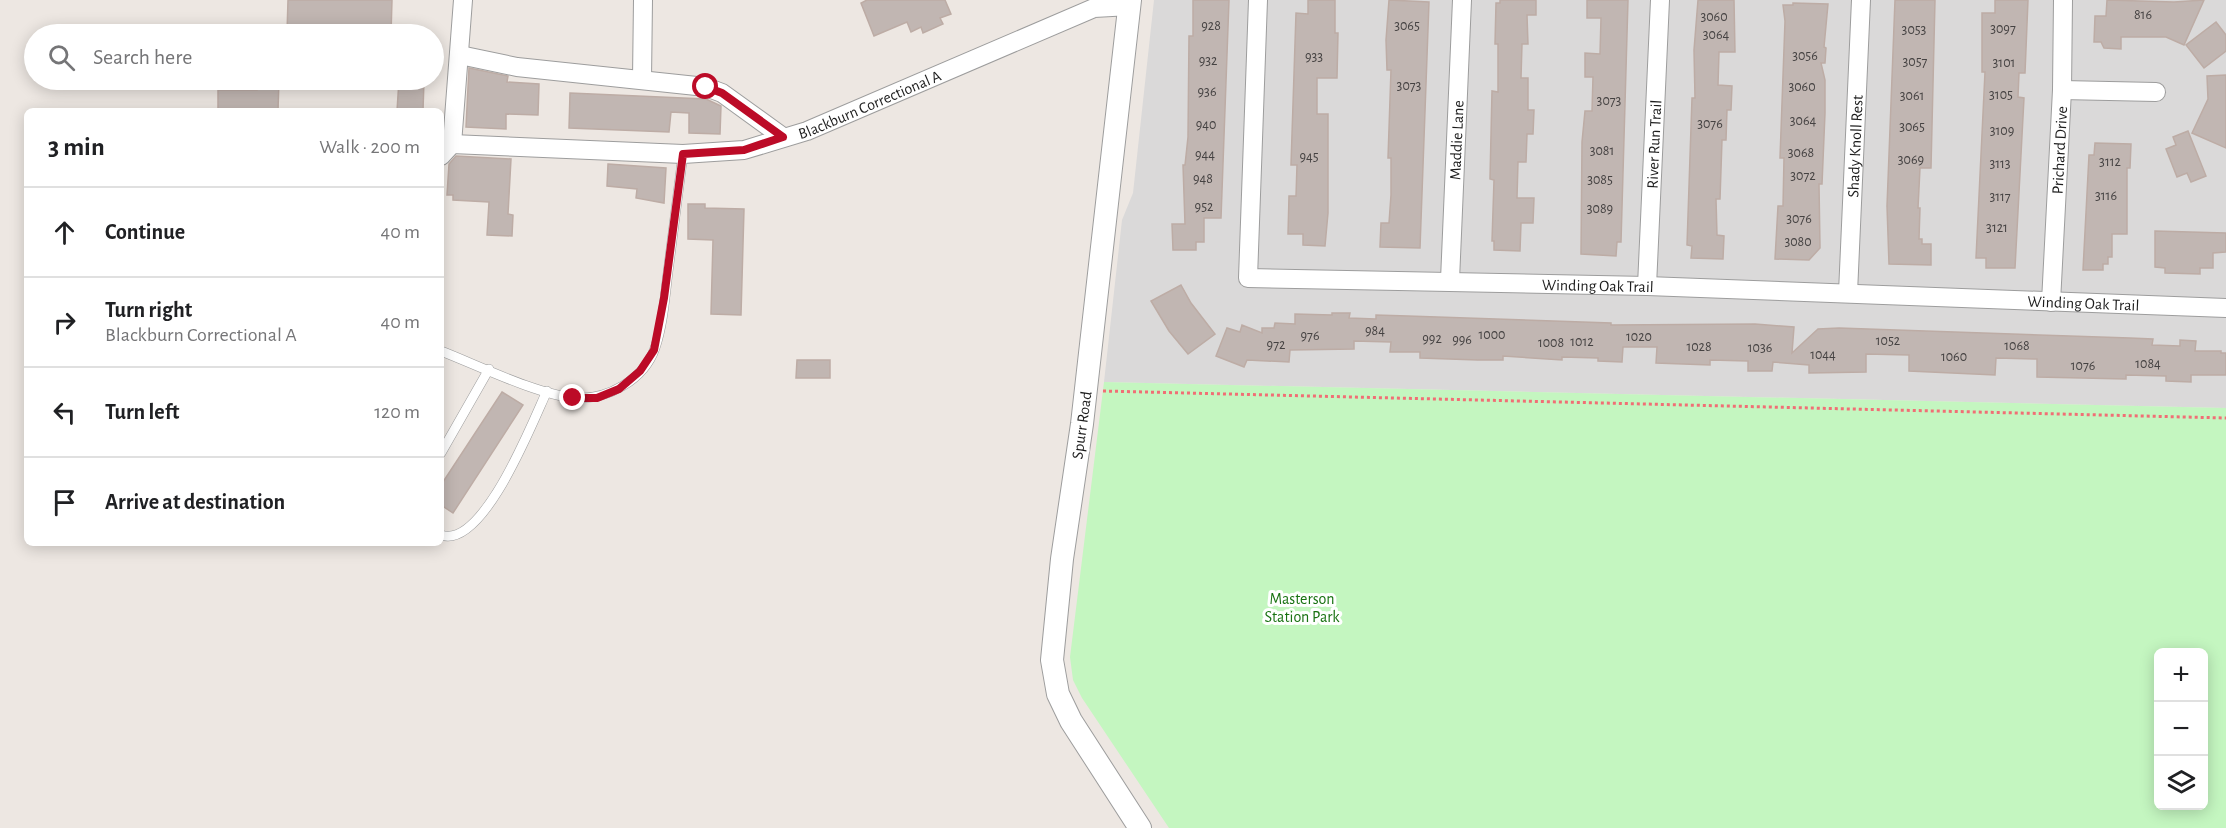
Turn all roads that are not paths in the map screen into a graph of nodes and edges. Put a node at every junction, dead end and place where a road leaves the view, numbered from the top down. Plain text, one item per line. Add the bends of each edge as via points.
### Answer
1 (463, 0) edge
2 (644, 0) edge
3 (1258, 0) edge
4 (1462, 0) edge
5 (1660, 0) edge
6 (1861, 0) edge
7 (2063, 0) edge
8 (1130, 3) edge
9 (460, 55) junction
10 (642, 79) junction
11 (2062, 90) junction
12 (2156, 92) dead end
13 (783, 137) junction
14 (447, 150) edge
15 (683, 154) junction
16 (1450, 280) junction
17 (1647, 286) junction
18 (1848, 293) junction
19 (2051, 302) junction
20 (2226, 308) edge
21 (444, 352) edge
22 (489, 369) junction
23 (547, 392) junction
24 (444, 448) edge
25 (444, 536) edge
26 (1140, 828) edge

1 - 9 street
2 - 10 street
3 - 16 street, Winding Oak Trail via 1248,278
4 - 16 street, Maddie Lane
5 - 17 street, River Run Trail
6 - 18 street, Shady Knoll Rest
7 - 11 street, Prichard Drive
8 - 13 street, Blackburn Correctional A via 1094,8 807,131
8 - 26 street, Spurr Road via 1052,660 1054,677 1071,721
9 - 10 street via 517,67
9 - 14 street
10 - 13 street via 706,87 722,93
11 - 12 street
11 - 19 street, Prichard Drive
13 - 15 street, Blackburn Correctional A via 744,150
14 - 15 street, Blackburn Correctional A
15 - 23 lane via 654,350 640,371 619,389 597,398
16 - 17 street, Winding Oak Trail
17 - 18 street, Winding Oak Trail
18 - 19 street, Winding Oak Trail
19 - 20 street, Winding Oak Trail
21 - 22 lane
22 - 23 lane
22 - 24 lane
23 - 25 lane via 504,481 478,520 464,532

